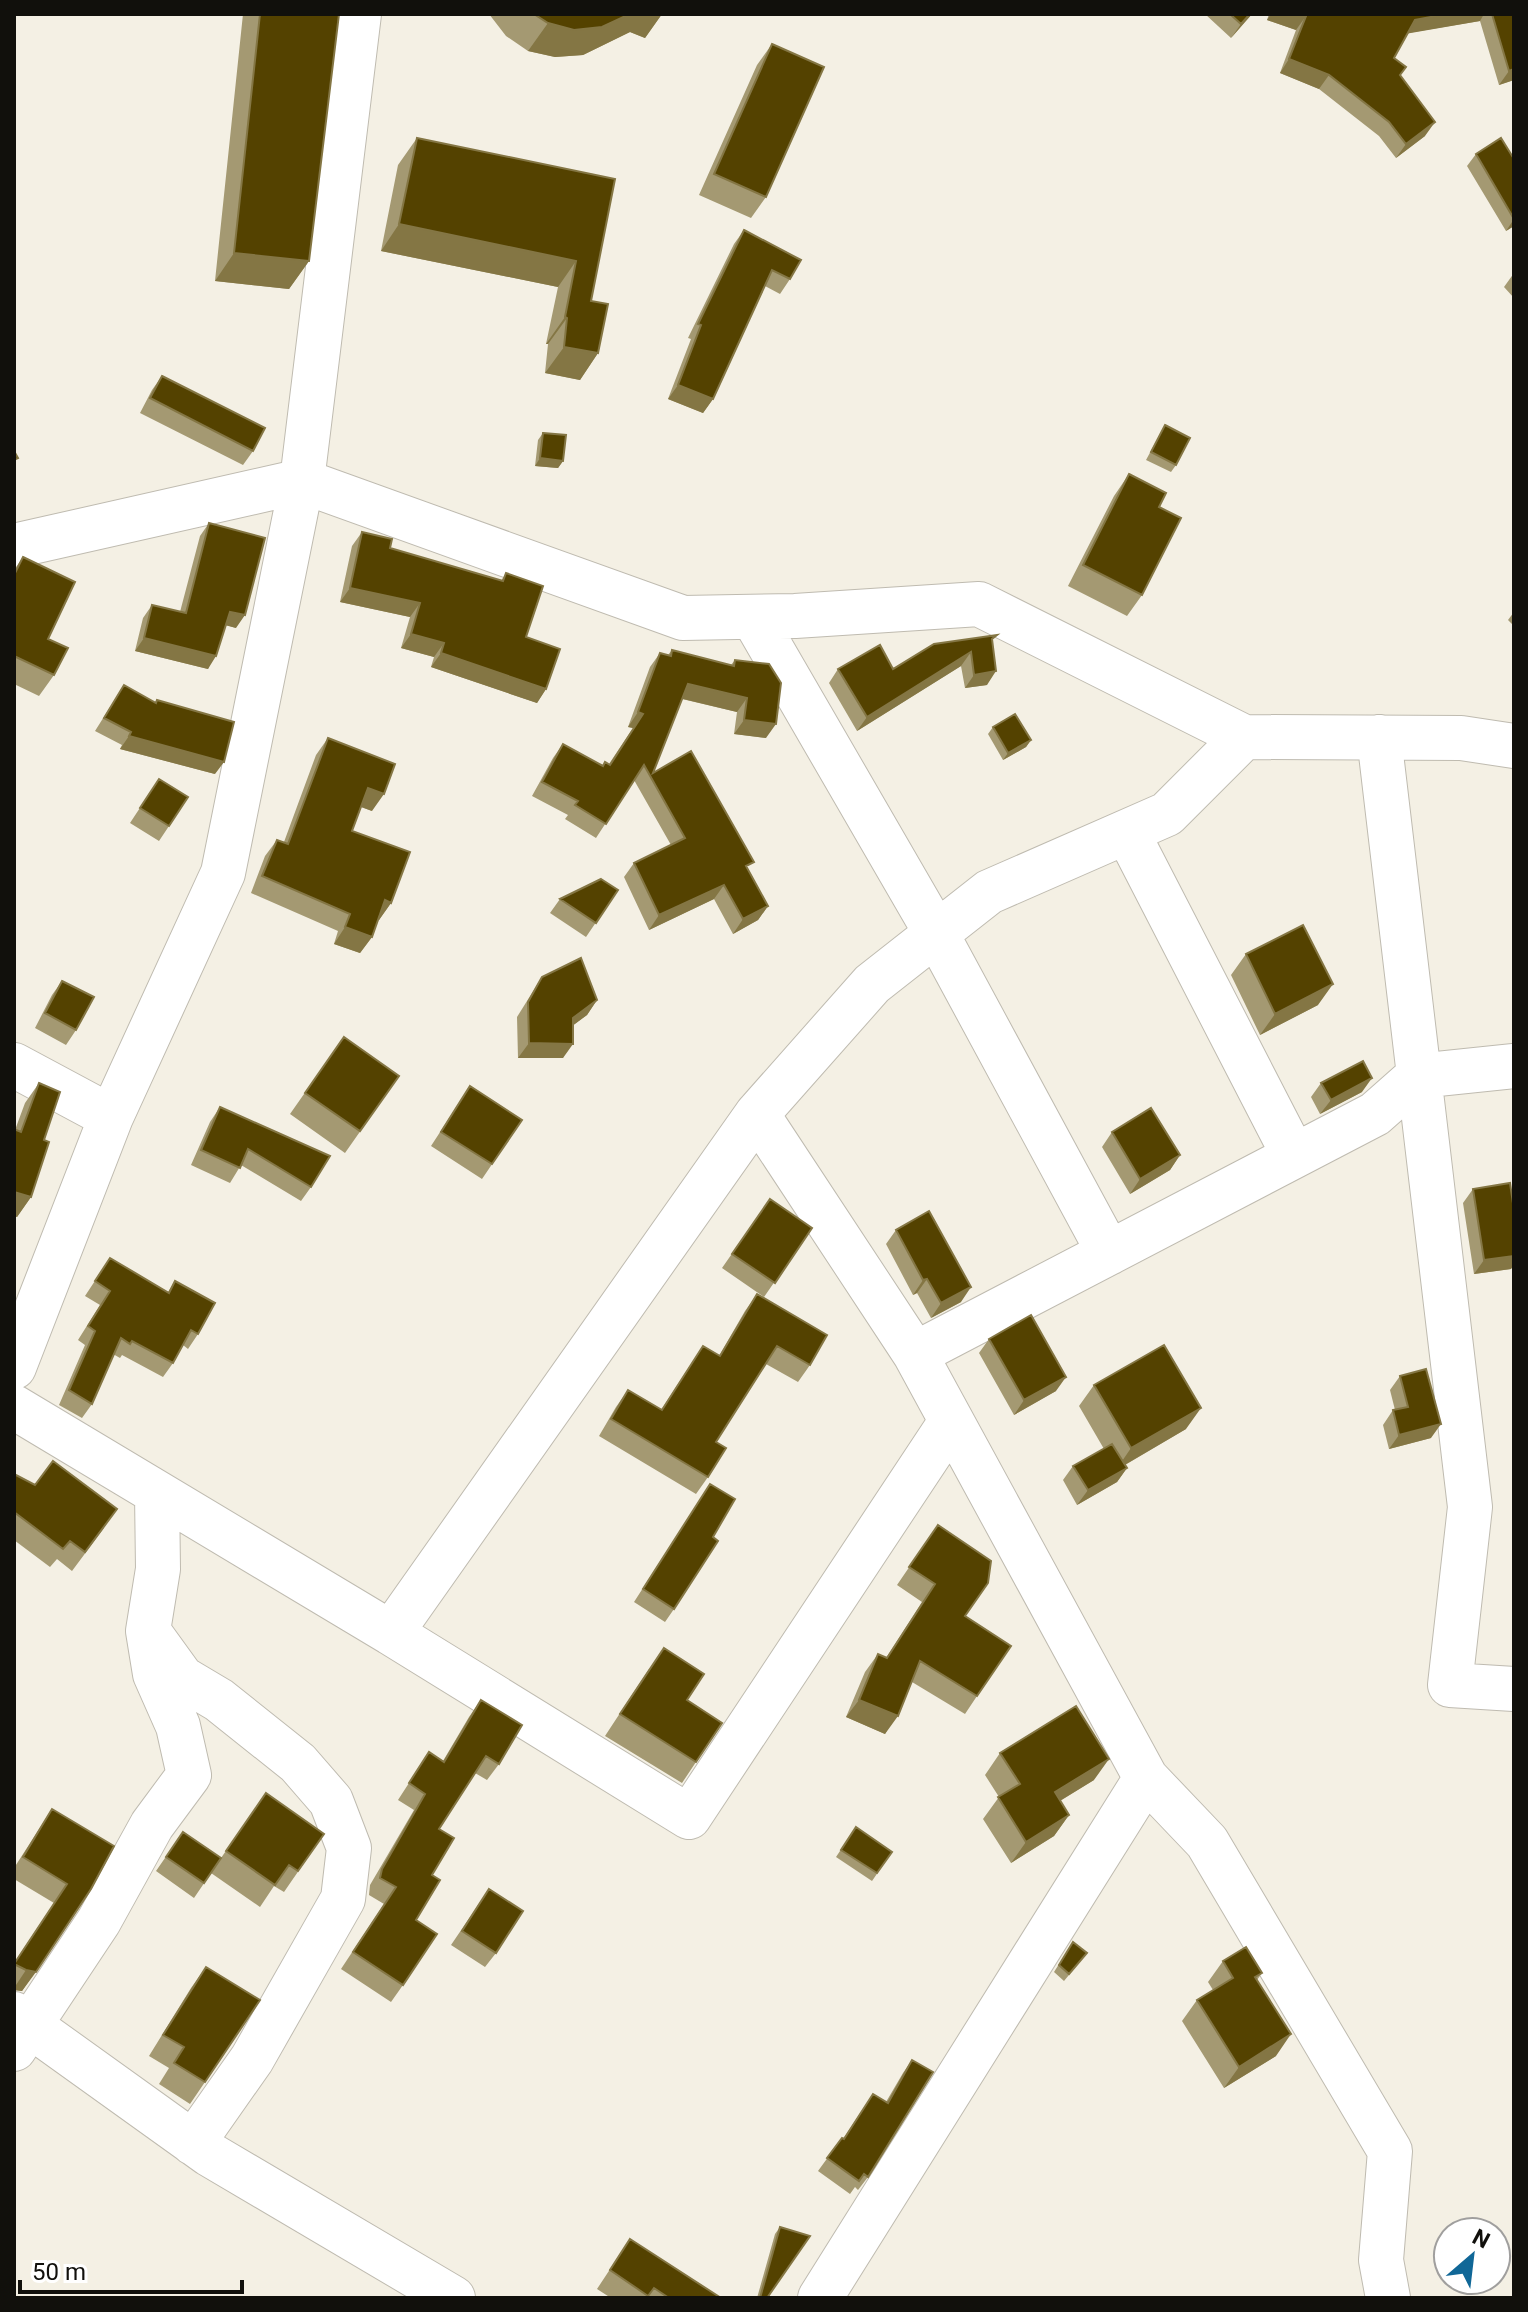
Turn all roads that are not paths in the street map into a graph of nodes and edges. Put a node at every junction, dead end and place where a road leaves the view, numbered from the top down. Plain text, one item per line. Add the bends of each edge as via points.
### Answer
1 (359, 14) edge
2 (302, 481) junction
3 (14, 546) edge
4 (753, 617) junction
5 (1244, 737) junction
6 (1379, 737) junction
7 (1514, 746) edge
8 (1127, 832) junction
9 (936, 933) junction
10 (14, 1065) edge
11 (1514, 1066) edge
12 (1418, 1076) junction
13 (757, 1114) junction
14 (111, 1117) junction
15 (1294, 1156) junction
16 (1109, 1253) junction
17 (28, 1283) edge
18 (915, 1354) junction
19 (14, 1367) edge
20 (14, 1407) edge
21 (950, 1423) junction
22 (157, 1493) junction
23 (148, 1631) junction
24 (391, 1633) junction
25 (1514, 1689) edge
26 (1146, 1778) junction
27 (19, 2029) edge
28 (193, 2143) junction
29 (453, 2298) edge
30 (820, 2298) edge
31 (1388, 2298) edge

1 - 2 street
2 - 3 street
2 - 4 street via 683,618
2 - 14 street via 223,873
4 - 5 street via 979,604
4 - 9 street
5 - 6 street
5 - 8 street via 1167,814
6 - 7 street via 1461,738
6 - 12 street
8 - 9 street via 989,892
8 - 15 street
9 - 13 street via 872,984
9 - 16 street
10 - 14 street
11 - 12 street
12 - 15 street via 1375,1114
12 - 25 street via 1470,1507 1450,1685
13 - 18 street
13 - 24 street
14 - 17 street
15 - 16 street
16 - 18 street
17 - 19 street
18 - 21 street
20 - 22 street
21 - 24 street via 689,1817
21 - 26 street
22 - 23 street via 158,1569
22 - 24 street
23 - 27 street via 155,1674 178,1726 189,1775 152,1825 99,1921
23 - 28 street via 182,1678 219,1700 298,1763 331,1801 349,1848 343,1899 252,2059
26 - 30 street
26 - 31 street via 1207,1842 1390,2151 1381,2260
27 - 28 street
28 - 29 street

